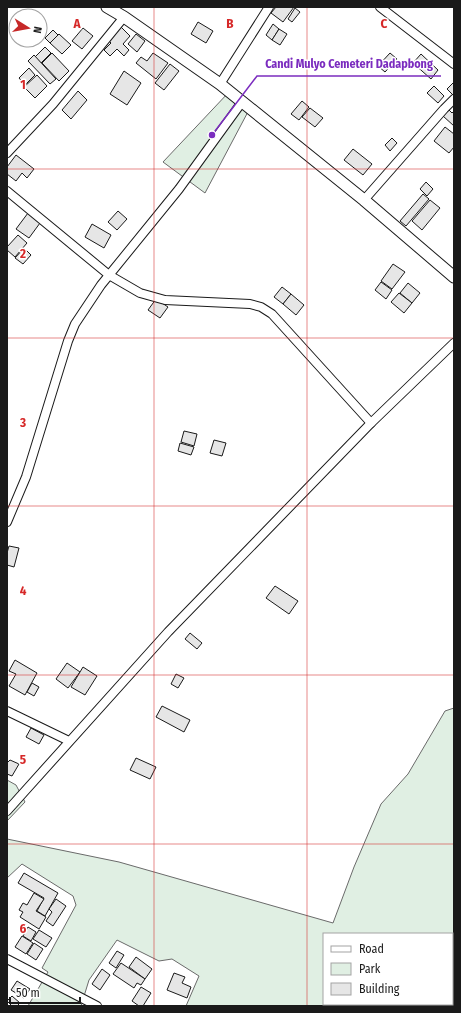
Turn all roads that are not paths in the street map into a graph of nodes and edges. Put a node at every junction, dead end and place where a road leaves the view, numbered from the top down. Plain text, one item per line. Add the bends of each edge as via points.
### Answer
1 (107, 7) edge
2 (269, 7) edge
3 (380, 7) edge
4 (124, 17) junction
5 (454, 64) edge
6 (220, 84) junction
7 (454, 98) edge
8 (242, 102) junction
9 (7, 153) edge
10 (7, 191) edge
11 (364, 200) junction
12 (109, 275) junction
13 (454, 277) edge
14 (454, 343) edge
15 (371, 423) junction
16 (7, 522) edge
17 (7, 712) edge
18 (69, 742) junction
19 (7, 811) edge
20 (7, 959) edge
21 (97, 1006) edge

1 - 4 street
2 - 6 street
3 - 5 street
4 - 6 street
4 - 9 street via 53,104
6 - 8 street
7 - 11 street
8 - 11 street
8 - 12 street via 179,189
10 - 12 street
11 - 13 street
12 - 15 street via 140,293 165,300 239,302 261,307 272,314
12 - 16 street via 75,324 26,478
14 - 15 street
15 - 18 street via 168,632
17 - 18 street
18 - 19 street
20 - 21 street

